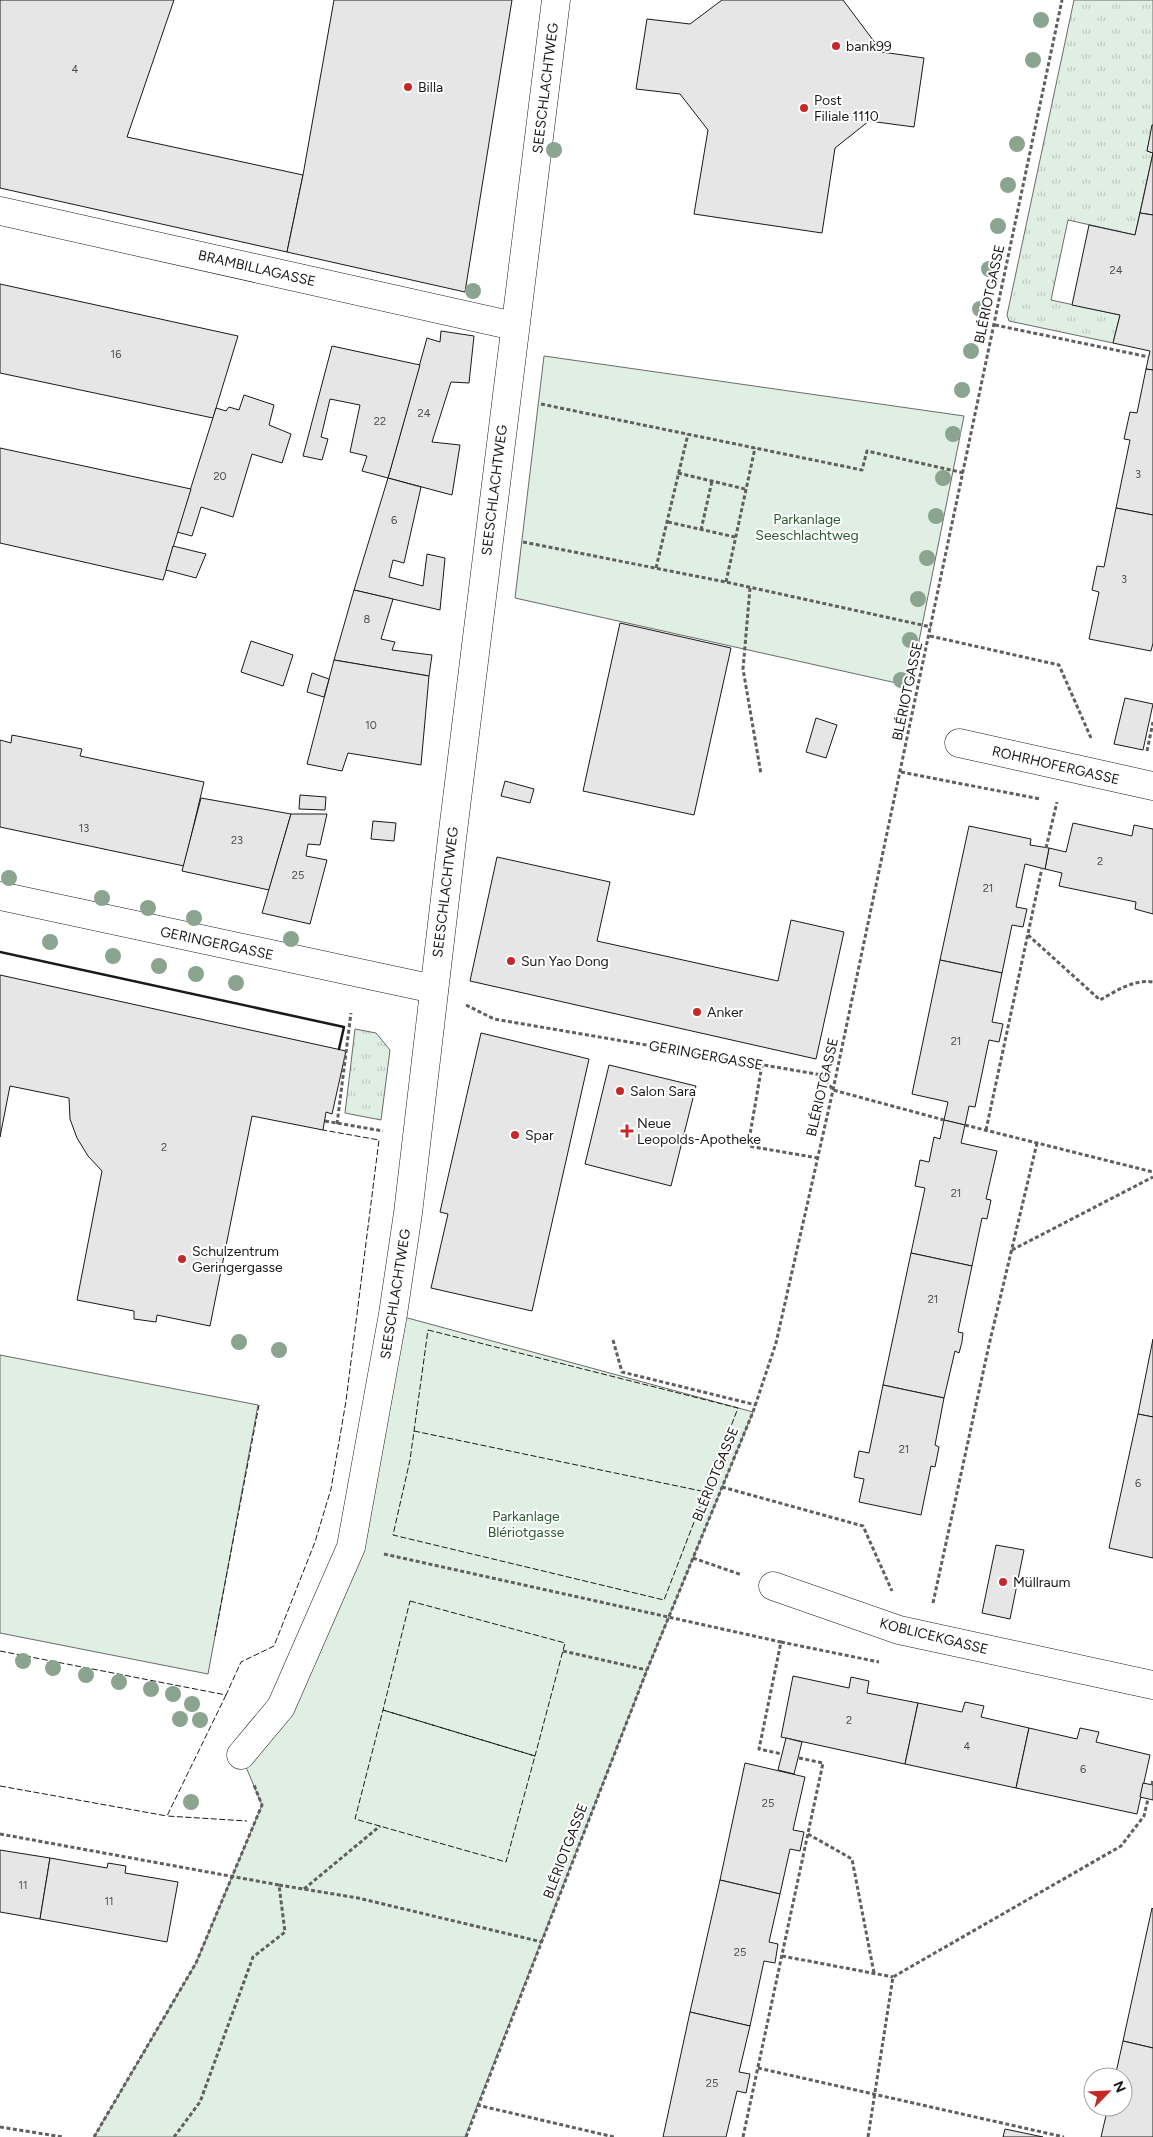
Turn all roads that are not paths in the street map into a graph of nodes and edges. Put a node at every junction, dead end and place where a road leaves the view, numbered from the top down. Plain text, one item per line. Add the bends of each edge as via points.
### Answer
1 (556, 0) edge
2 (0, 211) edge
3 (514, 326) junction
4 (958, 743) dead end
5 (1153, 786) edge
6 (0, 896) edge
7 (434, 989) junction
8 (773, 1586) road end
9 (1153, 1685) edge
10 (241, 1755) road end

1 - 3 street, SEESCHLACHTWEG
2 - 3 street, BRAMBILLAGASSE
3 - 7 street, SEESCHLACHTWEG
4 - 5 street, ROHRHOFERGASSE
6 - 7 street, GERINGERGASSE
7 - 10 street, SEESCHLACHTWEG via 406,1232 351,1547 281,1707
8 - 9 street, KOBLICEKGASSE via 900,1630

